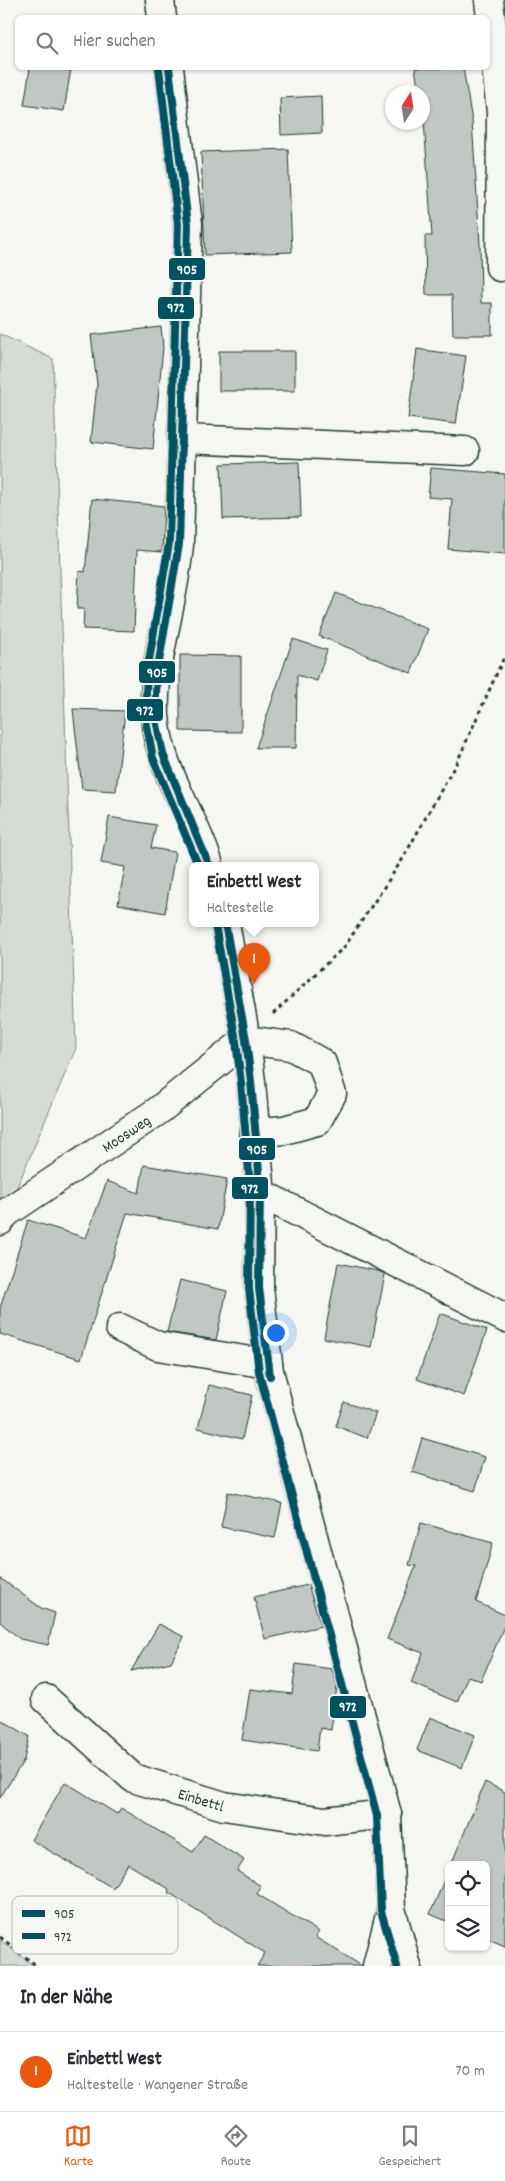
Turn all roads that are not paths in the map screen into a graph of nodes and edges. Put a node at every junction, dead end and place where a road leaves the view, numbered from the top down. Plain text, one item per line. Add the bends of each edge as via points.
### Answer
1 (160, 0) edge
2 (489, 0) edge
3 (162, 15) edge
4 (169, 70) edge
5 (500, 267) dead end
6 (183, 439) junction
7 (465, 451) dead end
8 (208, 862) edge
9 (225, 927) edge
10 (246, 1040) junction
11 (254, 1133) junction
12 (260, 1193) junction
13 (0, 1221) edge
14 (505, 1318) edge
15 (120, 1328) dead end
16 (268, 1364) junction
17 (46, 1699) dead end
18 (387, 1814) junction
19 (391, 1909) junction
20 (378, 1966) edge
21 (407, 1966) edge

1 - 3 street
2 - 5 street via 501,112
4 - 6 street via 188,224
6 - 7 street
6 - 8 street via 178,562 156,684 155,716 163,753
9 - 10 street
10 - 11 street
10 - 11 street via 291,1046 322,1063 332,1094 317,1121 284,1130
10 - 13 street, Moosweg via 158,1112 62,1174 6,1213
11 - 12 street
12 - 14 street
12 - 16 street via 259,1288
15 - 16 street via 158,1346
16 - 18 street
17 - 18 street, Einbettl via 133,1778 224,1806 325,1821
18 - 19 street
19 - 20 street
19 - 21 street

